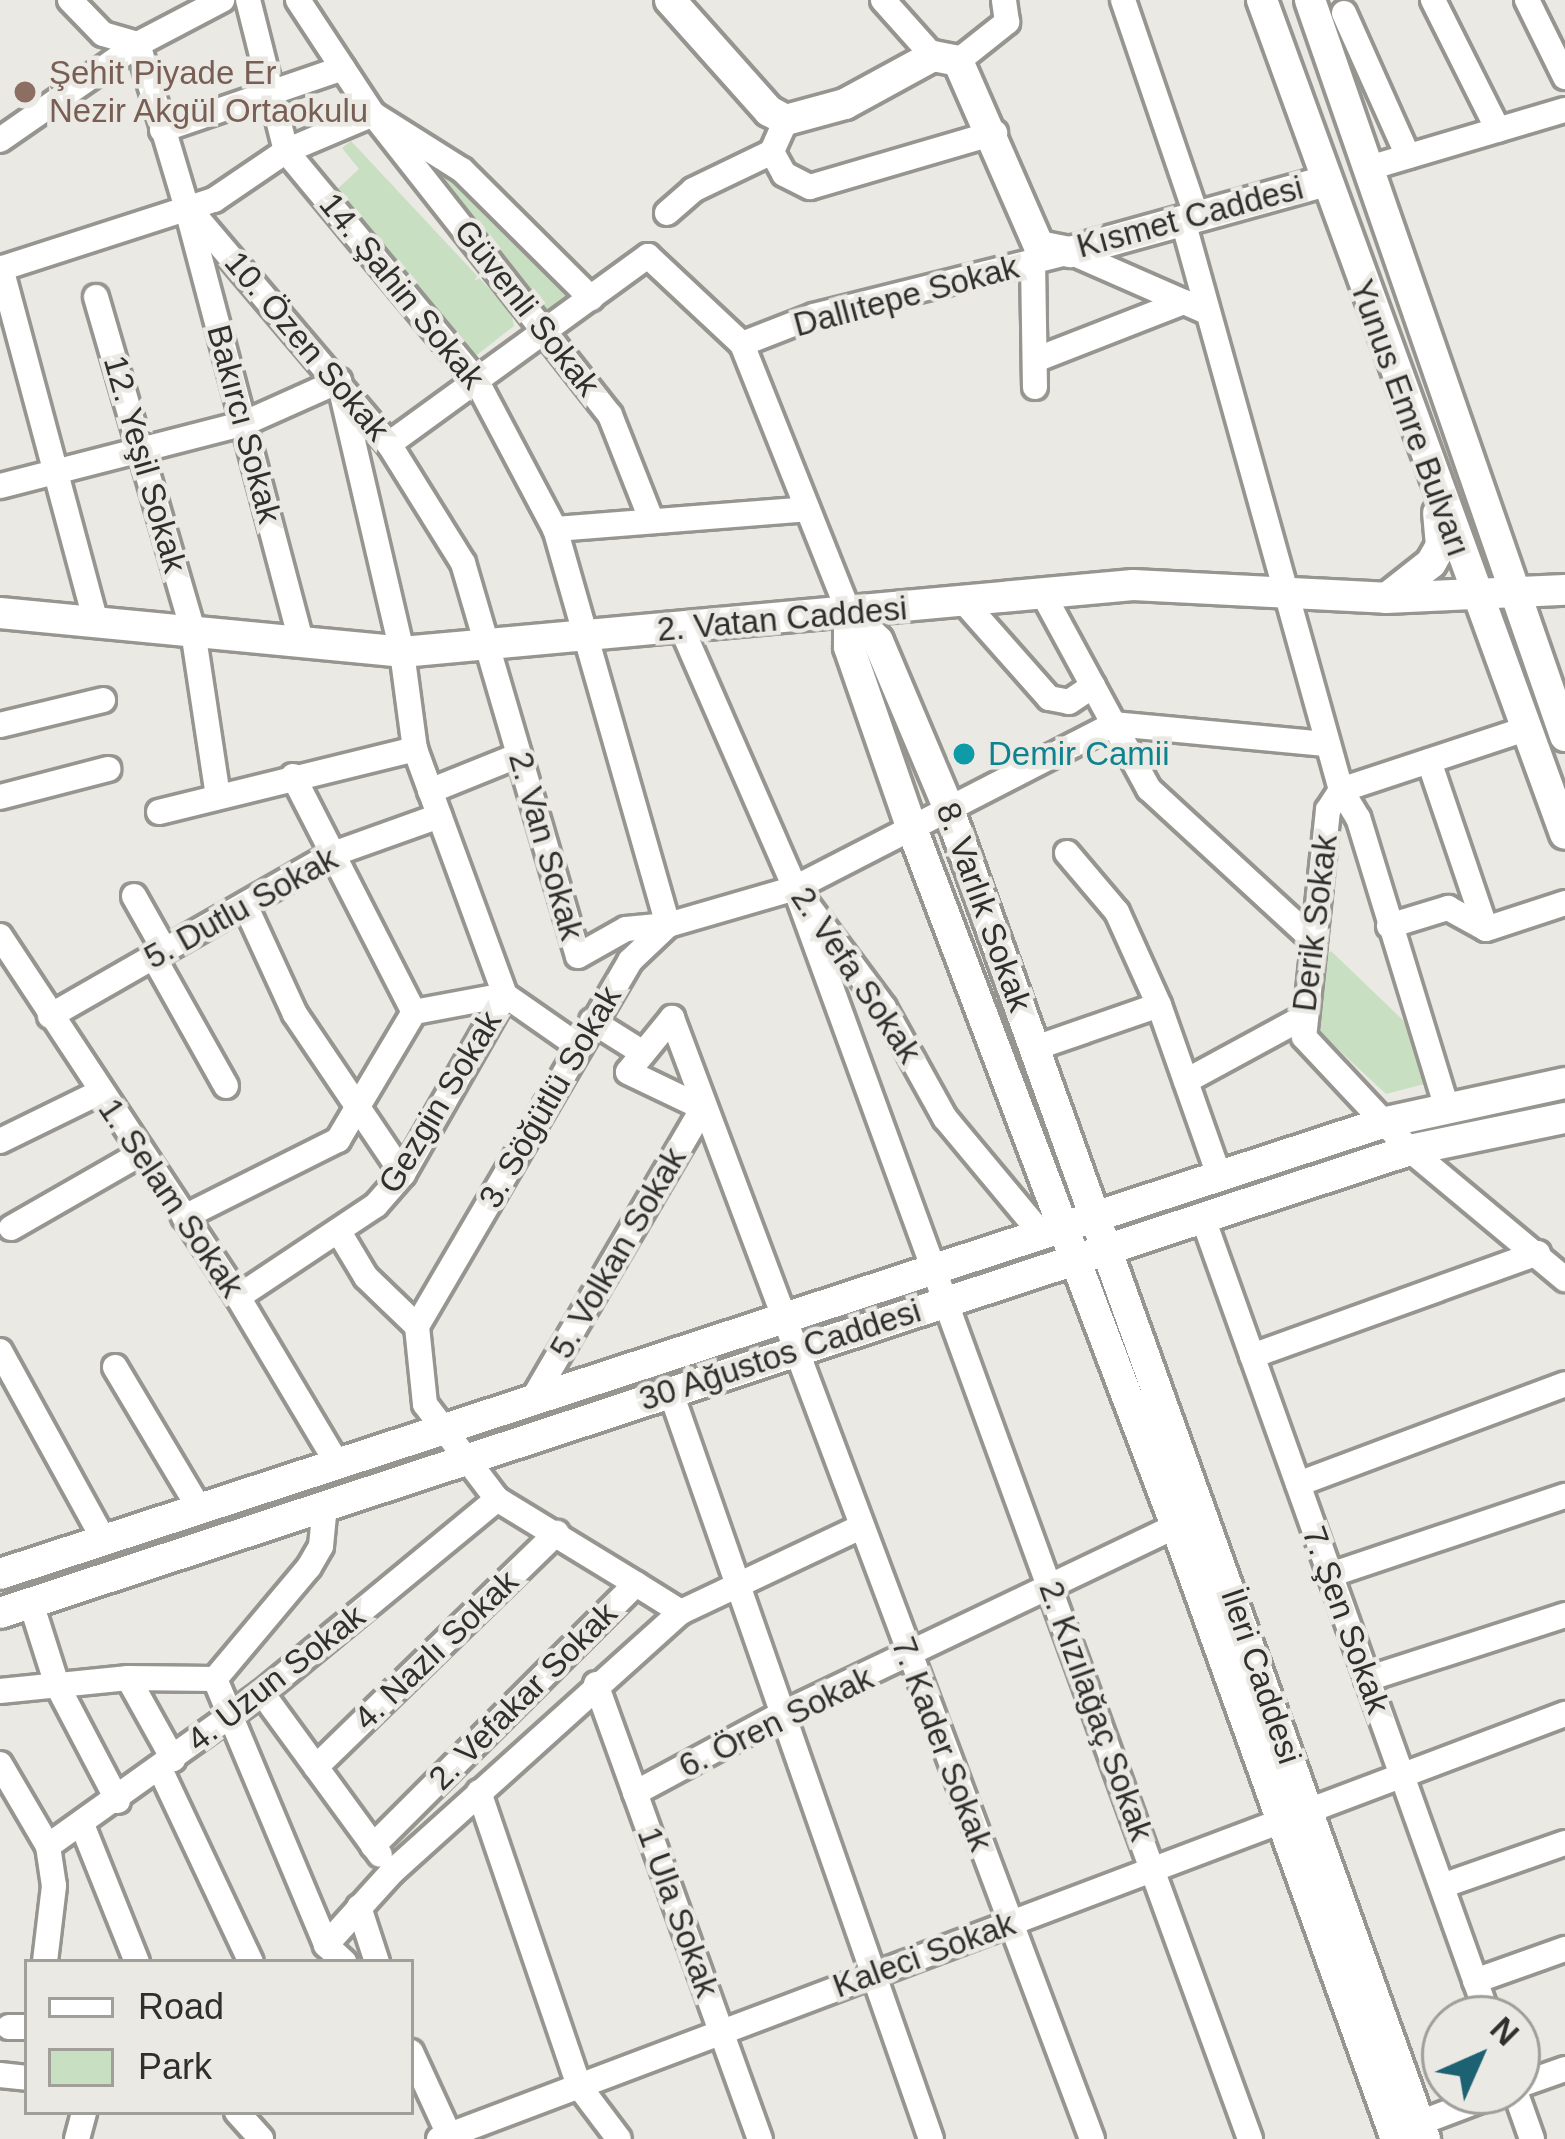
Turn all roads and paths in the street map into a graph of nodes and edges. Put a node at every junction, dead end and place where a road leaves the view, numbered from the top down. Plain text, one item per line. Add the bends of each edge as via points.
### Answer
1 (70, 0) edge
2 (222, 0) edge
3 (248, 0) edge
4 (298, 0) edge
5 (670, 0) edge
6 (883, 0) edge
7 (1004, 0) edge
8 (1123, 0) edge
9 (1262, 0) edge
10 (1310, 0) edge
11 (1433, 0) edge
12 (1527, 0) edge
13 (1344, 13) dead end
14 (138, 44) junction
15 (946, 58) junction
16 (343, 68) junction
17 (1565, 77) edge
18 (266, 92) junction
19 (1565, 110) edge
20 (373, 114) junction
21 (786, 120) junction
22 (162, 130) junction
23 (1498, 130) junction
24 (995, 133) junction
25 (0, 140) edge
26 (286, 151) junction
27 (772, 152) junction
28 (1408, 156) junction
29 (1370, 168) junction
30 (1323, 182) junction
31 (186, 205) junction
32 (667, 213) dead end
33 (1190, 219) junction
34 (1070, 252) junction
35 (1033, 261) junction
36 (0, 268) edge
37 (96, 297) dead end
38 (591, 298) junction
39 (1195, 307) junction
40 (546, 331) junction
41 (742, 344) junction
42 (1035, 360) junction
43 (476, 380) junction
44 (339, 381) junction
45 (1036, 387) dead end
46 (245, 423) junction
47 (389, 444) junction
48 (143, 453) junction
49 (1431, 471) junction
50 (55, 475) junction
51 (0, 486) edge
52 (807, 508) junction
53 (651, 519) junction
54 (555, 529) junction
55 (1513, 590) junction
56 (1565, 590) edge
57 (1042, 594) junction
58 (1474, 594) junction
59 (1284, 595) junction
60 (1386, 598) junction
61 (964, 603) junction
62 (0, 613) edge
63 (849, 613) junction
64 (95, 619) junction
65 (682, 629) junction
66 (193, 631) junction
67 (590, 637) junction
68 (302, 644) junction
69 (483, 645) junction
70 (402, 652) junction
71 (1093, 686) junction
72 (103, 700) dead end
73 (1562, 718) edge
74 (1114, 724) junction
75 (0, 725) edge
76 (1528, 728) junction
77 (1324, 744) junction
78 (415, 749) junction
79 (519, 754) junction
80 (1429, 761) junction
81 (108, 770) dead end
82 (293, 776) junction
83 (1341, 790) junction
84 (0, 796) edge
85 (218, 796) junction
86 (435, 803) junction
87 (948, 807) junction
88 (159, 812) dead end
89 (911, 826) junction
90 (1565, 835) edge
91 (333, 854) junction
92 (1067, 854) dead end
93 (795, 888) junction
94 (134, 896) dead end
95 (1565, 903) edge
96 (245, 905) junction
97 (668, 925) junction
98 (1389, 926) junction
99 (1486, 928) junction
100 (1312, 938) junction
101 (2, 943) edge
102 (159, 952) junction
103 (505, 995) junction
104 (1159, 1005) junction
105 (414, 1012) junction
106 (50, 1016) junction
107 (1300, 1019) junction
108 (592, 1021) junction
109 (578, 1046) junction
110 (1036, 1048) junction
111 (643, 1053) junction
112 (1186, 1081) junction
113 (1565, 1083) edge
114 (226, 1087) dead end
115 (100, 1091) junction
116 (1446, 1105) junction
117 (703, 1108) junction
118 (358, 1115) junction
119 (1565, 1118) edge
120 (1382, 1124) junction
121 (0, 1141) edge
122 (1410, 1150) junction
123 (140, 1154) junction
124 (403, 1174) junction
125 (1219, 1175) junction
126 (1097, 1213) junction
127 (184, 1217) junction
128 (1204, 1221) junction
129 (11, 1228) dead end
130 (1050, 1229) junction
131 (339, 1232) junction
132 (1112, 1252) junction
133 (1538, 1253) junction
134 (1076, 1264) junction
135 (1565, 1279) edge
136 (943, 1283) junction
137 (238, 1297) junction
138 (784, 1315) junction
139 (417, 1325) junction
140 (794, 1348) junction
141 (1252, 1356) junction
142 (4, 1366) edge
143 (116, 1367) dead end
144 (1565, 1384) edge
145 (670, 1390) junction
146 (534, 1397) junction
147 (433, 1416) junction
148 (464, 1459) junction
149 (337, 1462) junction
150 (1298, 1484) junction
151 (1565, 1496) edge
152 (496, 1499) junction
153 (325, 1505) junction
154 (199, 1508) junction
155 (1176, 1526) junction
156 (859, 1528) junction
157 (557, 1533) junction
158 (104, 1540) junction
159 (3, 1567) edge
160 (1330, 1575) junction
161 (739, 1580) junction
162 (636, 1583) junction
163 (1052, 1588) junction
164 (31, 1603) junction
165 (681, 1612) junction
166 (0, 1613) edge
167 (1565, 1615) edge
168 (908, 1658) junction
169 (128, 1678) junction
170 (1367, 1678) junction
171 (215, 1679) junction
172 (596, 1684) junction
173 (57, 1685) junction
174 (0, 1691) edge
175 (262, 1693) junction
176 (782, 1714) junction
177 (1565, 1714) edge
178 (226, 1720) junction
179 (0, 1764) edge
180 (166, 1764) junction
181 (316, 1767) junction
182 (1401, 1774) junction
183 (479, 1792) junction
184 (635, 1793) junction
185 (118, 1801) junction
186 (1294, 1813) junction
187 (83, 1827) junction
188 (1565, 1843) edge
189 (48, 1846) junction
190 (373, 1846) junction
191 (1154, 1870) junction
192 (392, 1872) junction
193 (1442, 1886) junction
194 (359, 1907) junction
195 (1012, 1922) junction
196 (1565, 1949) edge
197 (335, 1954) edge
198 (45, 1959) edge
199 (136, 1959) edge
200 (250, 1959) edge
201 (376, 1959) edge
202 (872, 1972) junction
203 (1475, 1981) junction
204 (1480, 1995) edge
205 (722, 2033) junction
206 (414, 2058) edge
207 (579, 2086) junction
208 (240, 2115) edge
209 (1448, 2115) edge
210 (1404, 2134) edge
211 (446, 2138) edge
212 (261, 2139) edge
213 (619, 2139) edge
214 (760, 2139) edge
215 (931, 2139) edge
216 (1091, 2139) edge
217 (1250, 2139) edge

1 - 14 street via 103,34
2 - 14 street
3 - 18 street
4 - 16 street, Güvenli Sokak
5 - 21 main road
6 - 15 street
7 - 15 street via 1007,22
8 - 33 street, Derik Sokak
9 - 30 main road, Yunus Emre Bulvarı
10 - 29 main road, Yunus Emre Bulvarı
11 - 23 street
12 - 17 street
13 - 28 street
14 - 22 street, 10. Özen Sokak
14 - 25 street
15 - 21 main road via 845,104
15 - 24 main road, Kısmet Caddesi
16 - 18 street
16 - 20 street, Güvenli Sokak
18 - 22 street
18 - 26 street
19 - 23 street
20 - 26 street
20 - 38 street via 462,170
20 - 40 street, Güvenli Sokak
21 - 27 street
22 - 31 street, 10. Özen Sokak
23 - 28 street
24 - 27 street via 810,187 784,174
24 - 34 main road, Kısmet Caddesi via 1039,246
26 - 31 street via 214,200
26 - 43 street, 14. Şahin Sokak
27 - 32 street via 693,190
28 - 29 street
29 - 55 main road, Yunus Emre Bulvarı
30 - 33 main road, Kısmet Caddesi
30 - 49 main road, Yunus Emre Bulvarı
31 - 36 street via 97,242
31 - 44 street, 10. Özen Sokak
31 - 46 street, Bakırcı Sokak
33 - 34 main road, Kısmet Caddesi
33 - 39 street, Derik Sokak
34 - 35 street, Dallıtepe Sokak
34 - 39 street
35 - 41 street, Dallıtepe Sokak via 814,316
35 - 42 street
36 - 50 street
37 - 48 street, 12. Yeşil Sokak
38 - 40 street
38 - 41 street via 648,256
39 - 42 street
39 - 59 street, Derik Sokak
40 - 43 street
40 - 53 street, Güvenli Sokak via 610,415
41 - 52 street, 8. Varlık Sokak
42 - 45 street
43 - 47 street
43 - 54 street, 14. Şahin Sokak
44 - 46 street
44 - 47 street, 10. Özen Sokak
44 - 70 street
46 - 48 street
46 - 68 street, Bakırcı Sokak
47 - 69 street, 10. Özen Sokak via 464,563
48 - 50 street
48 - 66 street, 12. Yeşil Sokak
49 - 58 main road, Yunus Emre Bulvarı
49 - 60 main road via 1441,546
50 - 51 street
50 - 64 street
52 - 53 street
52 - 63 street, 8. Varlık Sokak
53 - 54 street
54 - 67 street, 14. Şahin Sokak
55 - 56 main road, 2. Vatan Caddesi
55 - 58 main road, 2. Vatan Caddesi
55 - 73 main road, Yunus Emre Bulvarı
57 - 59 main road, 2. Vatan Caddesi via 1133,585
57 - 61 main road, 2. Vatan Caddesi
57 - 71 street
58 - 60 main road, 2. Vatan Caddesi
58 - 76 main road, Yunus Emre Bulvarı
59 - 60 main road, 2. Vatan Caddesi
59 - 77 street, Derik Sokak
61 - 63 main road, 2. Vatan Caddesi
61 - 71 street via 1049,698 1069,702
62 - 64 main road, 2. Vatan Caddesi
63 - 65 main road, 2. Vatan Caddesi
63 - 87 main road, 8. Varlık Sokak via 878,641
63 - 89 main road, 8. Varlık Sokak via 849,647
64 - 66 main road, 2. Vatan Caddesi
65 - 67 main road, 2. Vatan Caddesi
65 - 93 street, 2. Vefa Sokak
66 - 68 main road, 2. Vatan Caddesi
66 - 85 street, 12. Yeşil Sokak
67 - 69 main road, 2. Vatan Caddesi
67 - 97 street, 14. Şahin Sokak
68 - 70 main road, 2. Vatan Caddesi
69 - 70 main road, 2. Vatan Caddesi
69 - 79 street, 2. Van Sokak
70 - 78 street
71 - 74 street
72 - 75 street
74 - 77 street
74 - 87 street, 3. Söğütlü Sokak
74 - 100 street via 1149,789
76 - 80 street
76 - 90 main road, Yunus Emre Bulvarı
77 - 83 street, Derik Sokak
78 - 82 street
78 - 86 street
79 - 86 street, 5. Dutlu Sokak
79 - 97 street, 2. Van Sokak via 578,956 626,929
80 - 83 street
80 - 99 street
81 - 84 street
82 - 85 street
82 - 91 street
83 - 98 street via 1358,818
83 - 100 street, Derik Sokak via 1328,810
85 - 88 street
86 - 91 street, 5. Dutlu Sokak
86 - 103 street
87 - 89 street, 3. Söğütlü Sokak
87 - 110 main road, 8. Varlık Sokak
89 - 93 street, 3. Söğütlü Sokak
89 - 130 main road, 8. Varlık Sokak
91 - 96 street, 5. Dutlu Sokak
91 - 105 street
92 - 104 street via 1117,912
93 - 97 street, 3. Söğütlü Sokak
93 - 130 street, 2. Vefa Sokak via 884,1008 945,1118
93 - 136 street, 2. Kızılağaç Sokak
94 - 102 street
95 - 99 street
96 - 102 street, 5. Dutlu Sokak
96 - 118 street via 295,1013
97 - 108 street, 3. Söğütlü Sokak via 630,961
98 - 99 street via 1448,908
98 - 116 street
100 - 107 street, Derik Sokak
101 - 106 street, 1. Selam Sokak
102 - 106 street, 5. Dutlu Sokak
102 - 114 street
103 - 105 street
103 - 109 street, Gezgin Sokak
103 - 124 street, Gezgin Sokak
104 - 110 street
104 - 112 street
105 - 118 street
106 - 115 street, 1. Selam Sokak
107 - 112 street
107 - 120 street, Derik Sokak via 1304,1037
108 - 109 street, 3. Söğütlü Sokak
108 - 111 street
109 - 139 street, 3. Söğütlü Sokak
110 - 126 main road, 8. Varlık Sokak
111 - 117 street via 628,1072
111 - 117 street, 5. Volkan Sokak via 671,1018
112 - 125 street
113 - 116 main road, 30 Ağustos Caddesi
115 - 121 street
115 - 123 street, 1. Selam Sokak
116 - 120 main road, 30 Ağustos Caddesi
117 - 138 street, 5. Volkan Sokak
117 - 146 street, 5. Volkan Sokak
118 - 124 street
118 - 127 street via 338,1140
119 - 122 main road, 30 Ağustos Caddesi
120 - 122 street, Derik Sokak
120 - 125 main road, 30 Ağustos Caddesi
122 - 128 main road, 30 Ağustos Caddesi
122 - 133 street, Derik Sokak
123 - 127 street, 1. Selam Sokak
123 - 129 street
124 - 131 street, Gezgin Sokak
125 - 126 main road, 30 Ağustos Caddesi
126 - 130 main road, 30 Ağustos Caddesi
126 - 132 main road, İleri Caddesi
127 - 137 street, 1. Selam Sokak
128 - 132 main road, 30 Ağustos Caddesi
128 - 141 street, 7. Şen Sokak
130 - 134 main road, İleri Caddesi
130 - 136 main road, 30 Ağustos Caddesi
131 - 137 street, Gezgin Sokak
131 - 139 street via 366,1277
132 - 134 main road, 30 Ağustos Caddesi
132 - 186 main road, İleri Caddesi
133 - 135 street, Derik Sokak
133 - 141 street
134 - 136 main road, 30 Ağustos Caddesi
134 - 155 main road, İleri Caddesi
136 - 138 main road, 30 Ağustos Caddesi
136 - 140 main road, 30 Ağustos Caddesi
136 - 163 street, 2. Kızılağaç Sokak
137 - 149 street, 1. Selam Sokak
138 - 140 street, 5. Volkan Sokak
138 - 146 main road, 30 Ağustos Caddesi
139 - 147 street
140 - 145 main road, 30 Ağustos Caddesi
140 - 156 street, 7. Kader Sokak
141 - 150 street, 7. Şen Sokak
142 - 158 street
143 - 154 street
144 - 150 street
145 - 148 main road, 30 Ağustos Caddesi
145 - 161 street
146 - 147 main road, 30 Ağustos Caddesi
147 - 148 street
147 - 149 main road, 30 Ağustos Caddesi
148 - 152 street
148 - 153 main road, 30 Ağustos Caddesi
149 - 154 main road, 30 Ağustos Caddesi
150 - 160 street, 7. Şen Sokak
151 - 160 street
152 - 157 street
152 - 175 street, 4. Uzun Sokak
153 - 164 main road, 30 Ağustos Caddesi
153 - 171 street via 321,1546 309,1567
154 - 158 main road, 30 Ağustos Caddesi
155 - 163 street, 6. Ören Sokak
155 - 186 main road, İleri Caddesi
156 - 161 street
156 - 168 street, 7. Kader Sokak
157 - 162 street
157 - 181 street, 4. Nazlı Sokak
158 - 159 main road, 30 Ağustos Caddesi
160 - 170 street, 7. Şen Sokak
161 - 165 street
161 - 176 street
162 - 165 street, 2. Vefakar Sokak
162 - 190 street, 2. Vefakar Sokak
163 - 168 street, 6. Ören Sokak
163 - 191 street, 2. Kızılağaç Sokak
164 - 166 main road, 30 Ağustos Caddesi
164 - 173 street
165 - 172 street
167 - 170 street
168 - 176 street, 6. Ören Sokak
168 - 195 street, 7. Kader Sokak
169 - 171 street
169 - 173 street
169 - 180 street
170 - 182 street, 7. Şen Sokak
171 - 178 street
172 - 183 street
172 - 184 street, 1 Ula Sokak
173 - 174 street
173 - 185 street
175 - 178 street, 4. Uzun Sokak
175 - 181 street
176 - 184 street, 6. Ören Sokak
176 - 202 street
177 - 182 street, Kaleci Sokak
178 - 180 street, 4. Uzun Sokak
178 - 197 street
179 - 189 street
180 - 185 street, 4. Uzun Sokak
180 - 200 street
181 - 190 street
182 - 186 street, Kaleci Sokak
182 - 193 street, 7. Şen Sokak
183 - 192 street
183 - 207 street
184 - 205 street, 1 Ula Sokak
185 - 187 street, 4. Uzun Sokak
186 - 191 street, Kaleci Sokak
186 - 210 main road, İleri Caddesi
187 - 189 street, 4. Uzun Sokak
187 - 199 street
188 - 193 street
189 - 198 street via 54,1886
190 - 192 street
191 - 195 street, Kaleci Sokak
191 - 217 street, 2. Kızılağaç Sokak
192 - 194 street
193 - 203 street, 7. Şen Sokak
194 - 197 street
194 - 201 street
195 - 202 street, Kaleci Sokak
195 - 216 street, 7. Kader Sokak
196 - 203 street
202 - 205 street, Kaleci Sokak
202 - 215 street
203 - 204 street, 7. Şen Sokak
205 - 207 street, Kaleci Sokak
205 - 214 street, 1 Ula Sokak
206 - 211 street
207 - 211 street, Kaleci Sokak
207 - 213 street
208 - 212 street
209 - 210 street

